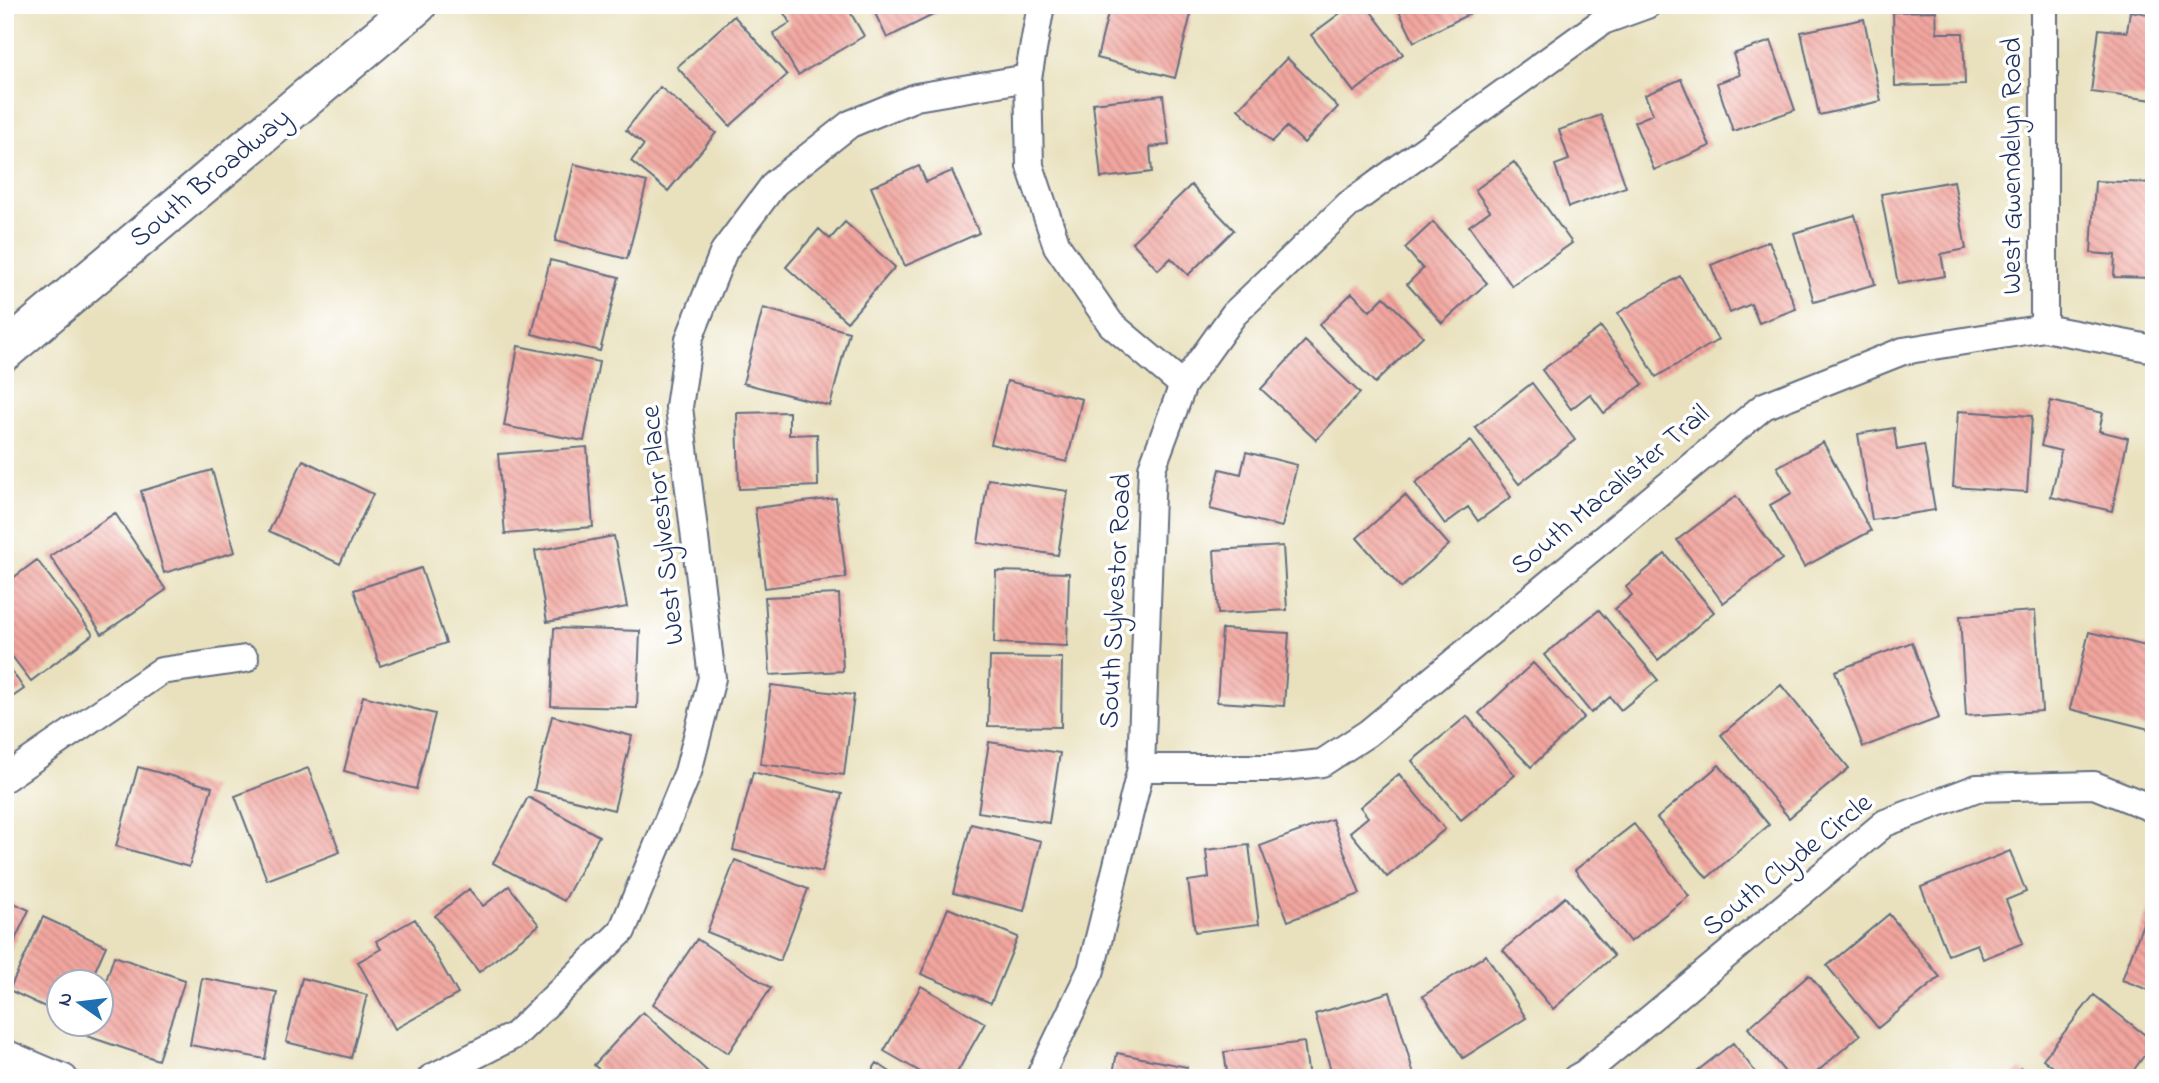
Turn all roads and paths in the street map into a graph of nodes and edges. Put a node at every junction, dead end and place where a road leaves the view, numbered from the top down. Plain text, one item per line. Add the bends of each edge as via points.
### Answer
1 (417, 5) edge
2 (1041, 5) edge
3 (1647, 5) edge
4 (2045, 5) edge
5 (1028, 78) junction
6 (2044, 328) junction
7 (2154, 349) edge
8 (5, 351) edge
9 (1182, 385) junction
10 (246, 659) dead end
11 (1141, 768) junction
12 (5, 778) edge
13 (2154, 809) edge
14 (5, 1053) edge
15 (64, 1078) edge
16 (431, 1078) edge
17 (1039, 1078) edge
18 (1576, 1078) edge

1 - 8 main road, South Broadway
2 - 5 street
3 - 9 street, South Sylvestor Road via 1603,21 1348,205 1234,314
4 - 6 street, West Gwendelyn Road
5 - 9 street via 1030,166 1057,246 1111,324
5 - 16 street, West Sylvestor Place via 916,97 850,124 775,183 724,251 689,340 679,407 712,678 688,772 622,930 516,1035
6 - 7 street, South Macalister Trail
6 - 11 street, South Macalister Trail via 1903,351 1764,406 1368,733 1322,763 1275,768
9 - 11 street, South Sylvestor Road via 1152,468
10 - 12 street via 162,671
11 - 17 street, South Sylvestor Road via 1091,970
13 - 18 street, South Clyde Circle via 2094,785 1977,788 1885,823
14 - 15 street

